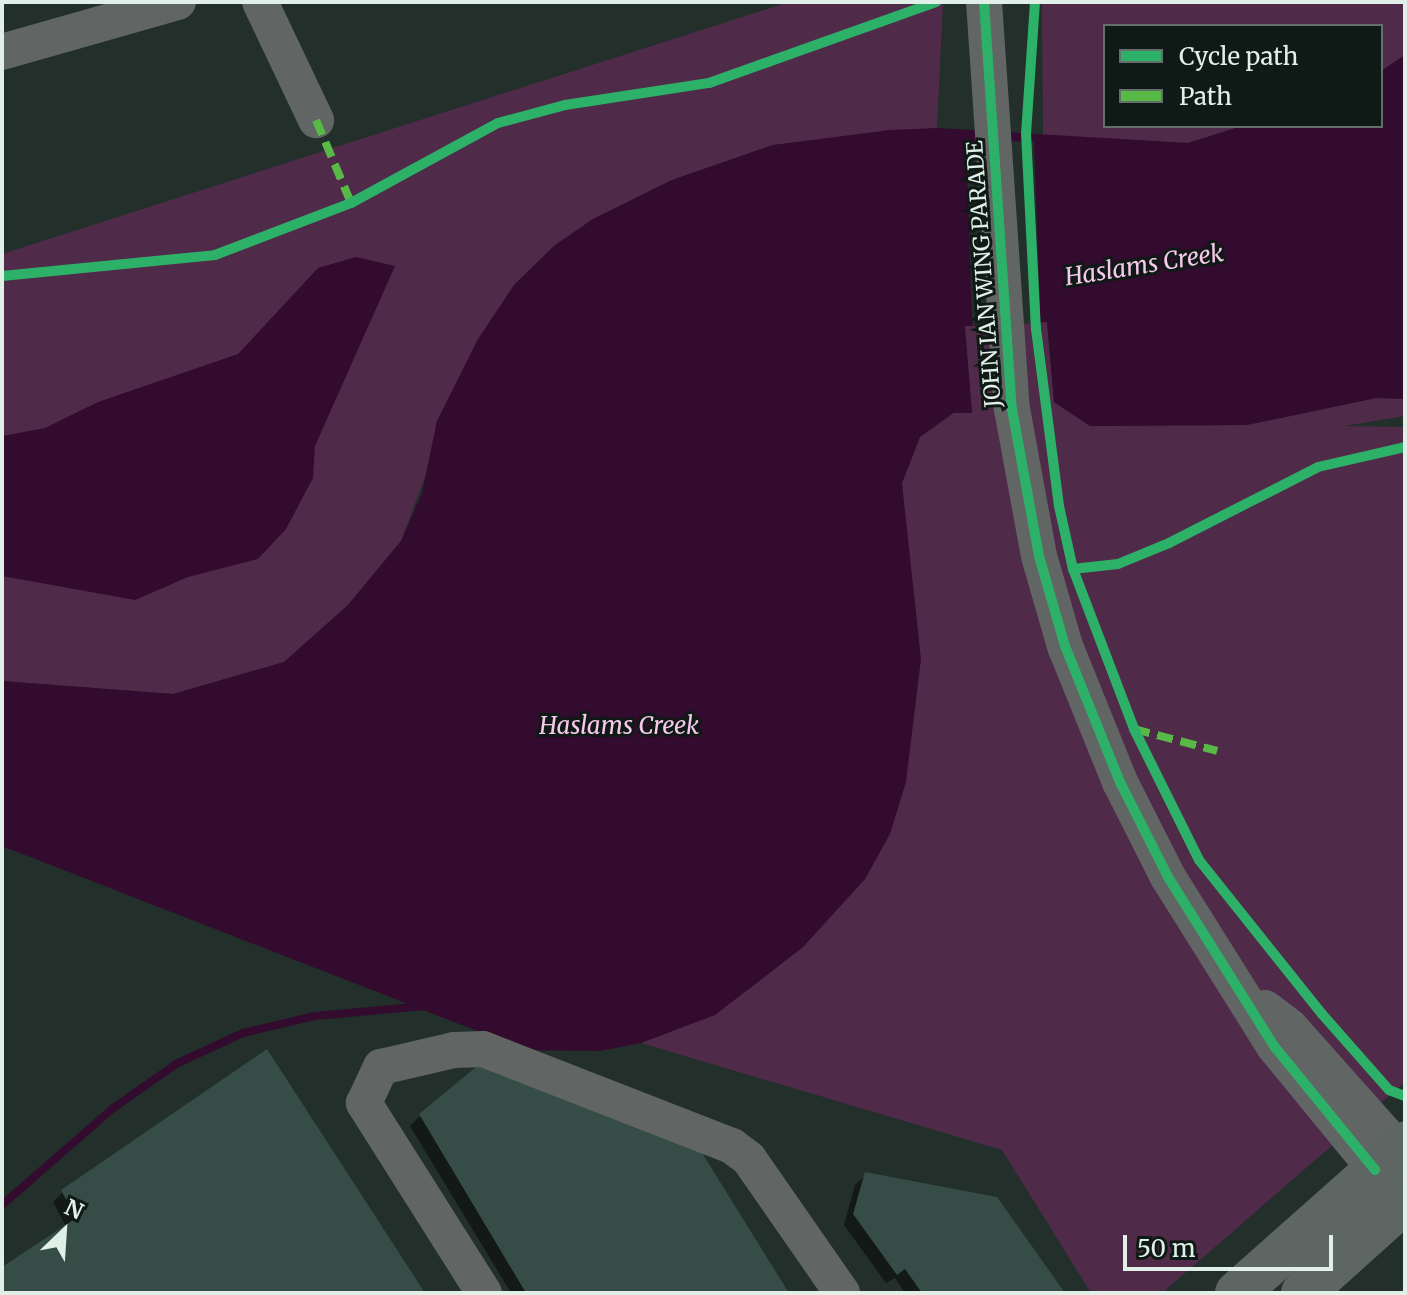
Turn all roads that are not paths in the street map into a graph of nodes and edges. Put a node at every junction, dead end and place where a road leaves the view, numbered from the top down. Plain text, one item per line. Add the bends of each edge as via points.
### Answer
1 (178, 2) edge
2 (260, 2) edge
3 (984, 2) edge
4 (1009, 2) edge
5 (2, 52) edge
6 (316, 120) dead end
7 (996, 139) junction
8 (1396, 1155) edge
9 (1405, 1202) edge
10 (484, 1293) edge
11 (842, 1293) edge
12 (1237, 1293) edge
13 (1303, 1293) edge

1 - 5 street
2 - 6 street
3 - 7 street, JOHN IAN WING PARADE
4 - 7 street, JOHN IAN WING PARADE
7 - 8 street, JOHN IAN WING PARADE via 1003,332 1023,479 1065,646 1120,782 1168,877 1274,1046
8 - 9 street, JOHN IAN WING PARADE
8 - 12 main road
9 - 13 main road
10 - 11 street via 364,1103 381,1067 454,1050 483,1049 732,1146 749,1159

